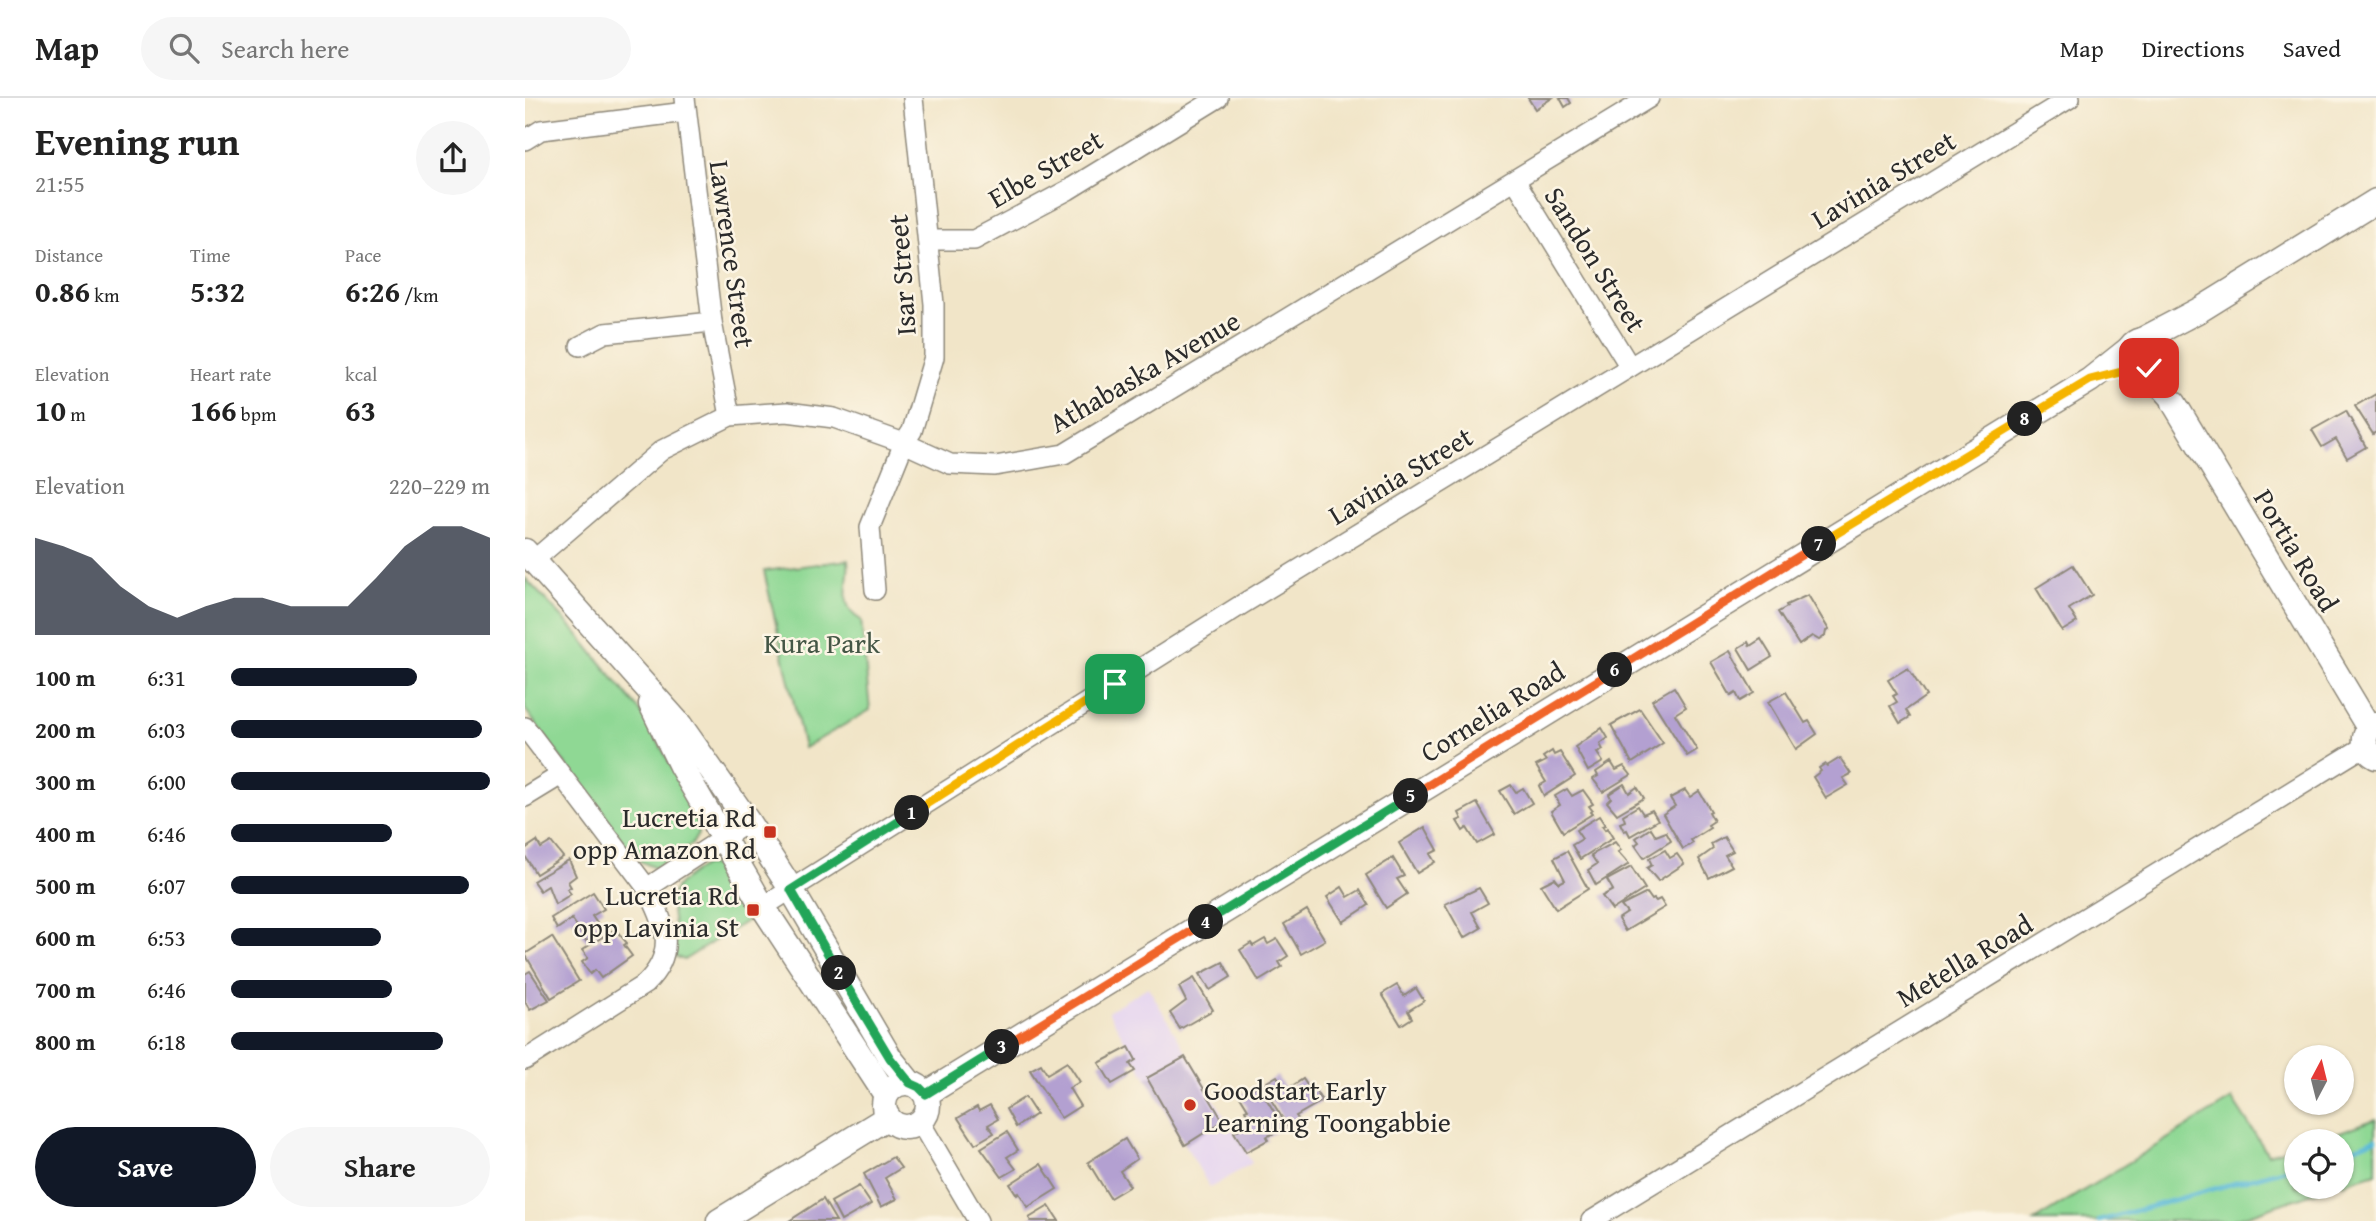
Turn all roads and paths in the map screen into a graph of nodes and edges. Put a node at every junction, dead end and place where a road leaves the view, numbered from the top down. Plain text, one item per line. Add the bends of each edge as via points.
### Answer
1 (913, 98) edge
2 (1218, 98) edge
3 (1649, 98) edge
4 (2070, 98) edge
5 (686, 105) edge
6 (525, 140) edge
7 (1515, 180) junction
8 (2376, 201) edge
9 (929, 240) junction
10 (712, 322) junction
11 (580, 346) dead end
12 (2144, 357) junction
13 (1630, 368) junction
14 (2173, 402) joint
15 (730, 416) junction
16 (904, 443) junction
17 (530, 556) edge
18 (875, 590) dead end
19 (642, 684) junction
20 (525, 727) edge
21 (2371, 739) edge
22 (561, 775) junction
23 (525, 797) edge
24 (748, 822) junction
25 (725, 838) junction
26 (647, 888) junction
27 (791, 890) junction
28 (763, 908) junction
29 (525, 1060) edge
30 (918, 1088) junction
31 (887, 1106) junction
32 (920, 1122) junction
33 (719, 1221) edge
34 (978, 1221) edge
35 (1591, 1221) edge

1 - 9 street, Isar Street
2 - 9 street, Elbe Street via 1068,190 974,240
3 - 7 street, Athabaska Avenue
4 - 13 street, Lavinia Street
5 - 6 street via 541,130
5 - 10 street, Lawrence Street
7 - 13 street, Sandon Street
7 - 16 street, Athabaska Avenue via 1064,454 995,466 950,464
8 - 12 street, Cornelia Road via 2203,308
9 - 16 street, Isar Street via 934,357 912,431
10 - 11 street via 605,333
10 - 15 street, Lawrence Street
12 - 14 street, Portia Road
12 - 30 street, Cornelia Road via 2090,380
13 - 27 street, Lavinia Street via 1241,605
14 - 21 street, Portia Road
15 - 16 street, Athabaska Avenue via 786,412 834,418
15 - 17 street, Athabaska Avenue via 662,450
16 - 18 street, Isar Street via 870,527
17 - 19 street
19 - 24 street via 680,725
19 - 25 street via 681,766
20 - 22 street
21 - 35 street, Metella Road
22 - 23 street
22 - 26 street
24 - 25 street
24 - 27 street
25 - 26 street
25 - 28 street
26 - 29 street via 663,925 666,950 657,971 645,984
27 - 28 street, Lavinia Street
27 - 30 street via 890,1058
28 - 31 street
30 - 31 street via 897,1085
30 - 32 street via 928,1109
31 - 32 street via 898,1125
31 - 33 street
32 - 34 street

